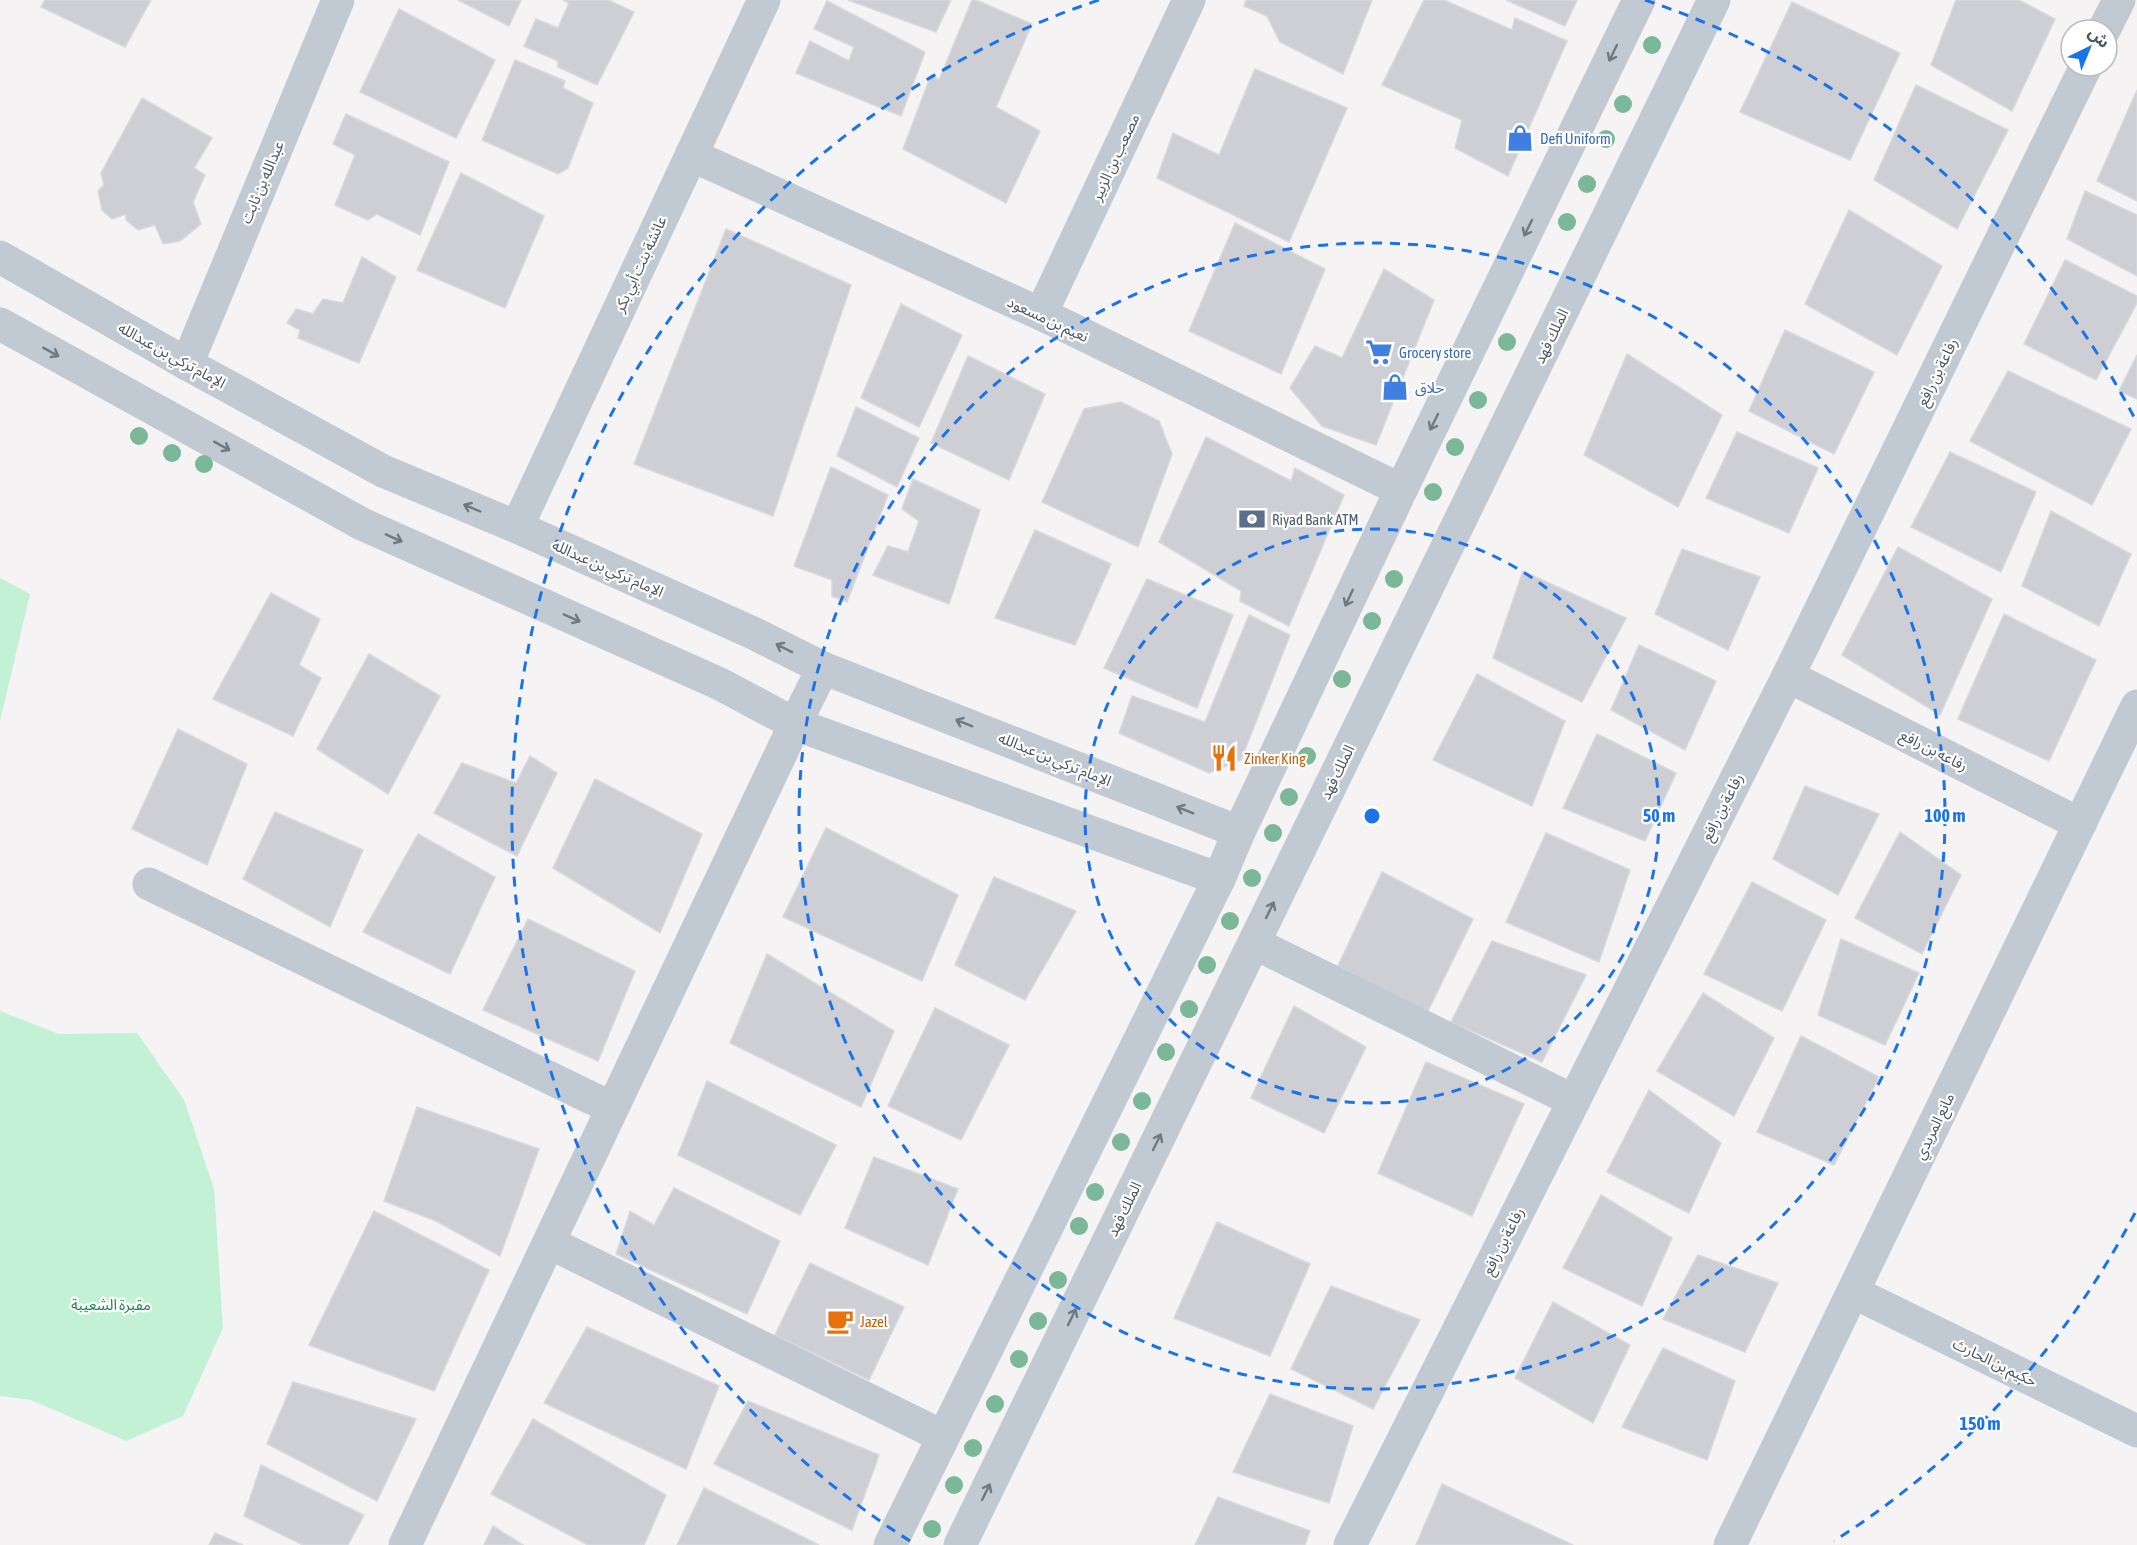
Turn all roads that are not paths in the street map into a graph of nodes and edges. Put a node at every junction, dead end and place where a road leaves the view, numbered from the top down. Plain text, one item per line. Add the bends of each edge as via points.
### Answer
1 (338, 0) edge
2 (764, 0) edge
3 (1189, 0) edge
4 (1639, 0) edge
5 (1714, 0) edge
6 (2119, 0) edge
7 (2110, 18) edge
8 (2080, 78) edge
9 (691, 155) junction
10 (0, 256) edge
11 (1041, 314) junction
12 (0, 324) edge
13 (187, 364) junction
14 (1401, 490) junction
15 (517, 527) junction
16 (823, 668) junction
17 (1788, 676) junction
18 (2137, 706) edge
19 (795, 724) junction
20 (2080, 824) junction
21 (1239, 832) junction
22 (1219, 879) junction
23 (149, 884) dead end
24 (1254, 943) junction
25 (1574, 1101) junction
26 (612, 1108) junction
27 (550, 1243) junction
28 (1853, 1292) junction
29 (2137, 1431) edge
30 (942, 1436) junction
31 (405, 1545) edge
32 (890, 1545) edge
33 (960, 1545) edge
34 (1350, 1545) edge
35 (1730, 1545) edge

1 - 13 street, عبدالله بن ثابت
2 - 9 street, عائشة بنت أبي بكر
3 - 11 street, مصعب بن الزبير
4 -> 14 street
24 -> 5 street, الملك فهد
6 - 7 street
8 - 17 street, رفاعة بن رافع
9 - 11 street, نعيم بن مسعود
9 - 15 street, عائشة بنت أبي بكر
10 - 13 street, الإمام تركي بن عبدالله
11 - 14 street, نعيم بن مسعود
12 -> 19 street via 362,524 720,684
15 -> 13 street, الإمام تركي بن عبدالله via 383,471
14 -> 21 street
16 -> 15 street, الإمام تركي بن عبدالله
16 - 19 street
21 -> 16 street, الإمام تركي بن عبدالله
17 - 20 street, رفاعه بن رافع
17 - 25 street, رفاعة بن رافع
18 - 20 street, مانع المريدي
19 - 22 street
19 - 26 street
20 - 28 street, مانع المريدي
21 - 22 street
22 - 30 street
23 - 26 street
24 - 25 street
33 -> 24 street, الملك فهد
25 - 34 street, رفاعة بن رافع
26 - 27 street
27 - 30 street
27 - 31 street
28 - 29 street, حكيم بن الحارث
28 - 35 street, مانع المريدي
30 - 32 street

